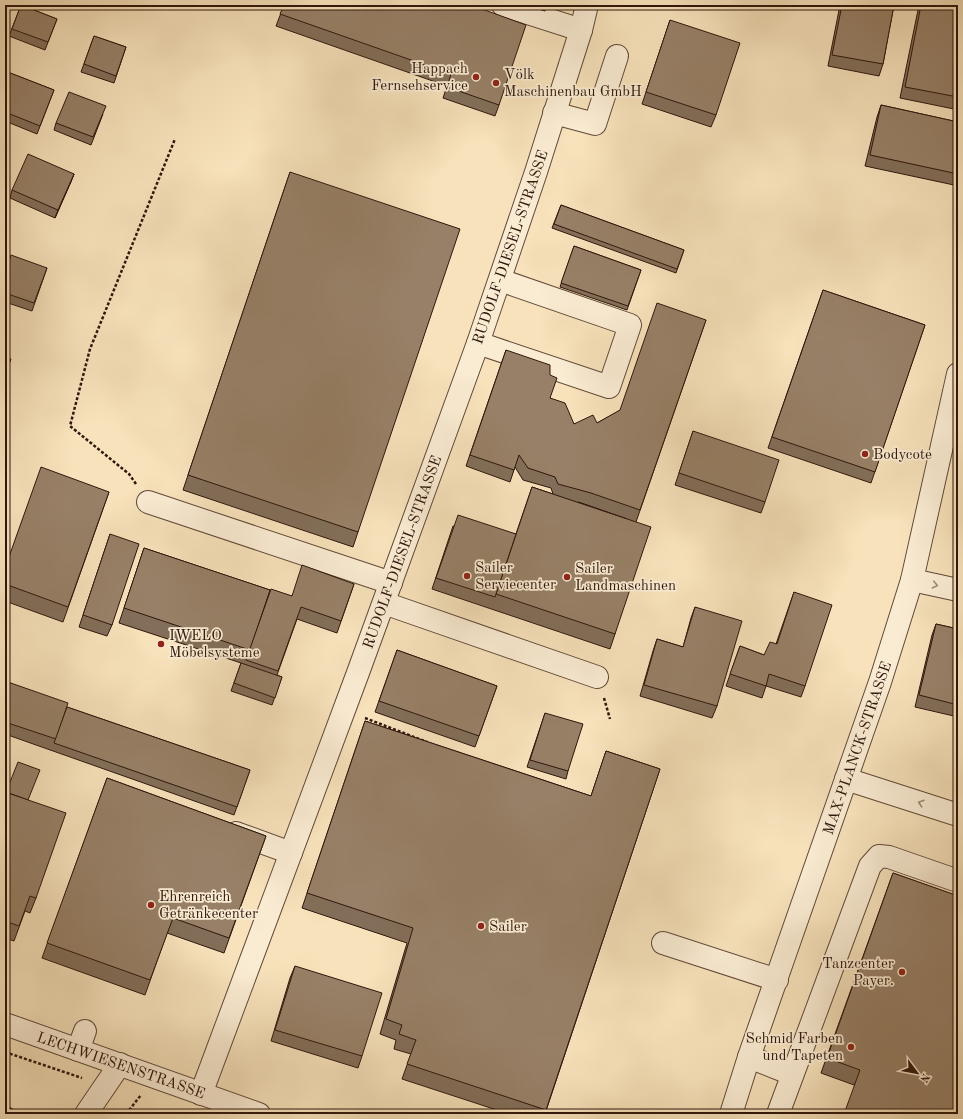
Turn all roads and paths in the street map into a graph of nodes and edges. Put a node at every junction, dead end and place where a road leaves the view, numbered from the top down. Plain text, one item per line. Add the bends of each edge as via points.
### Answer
1 (503, 5) edge
2 (587, 5) edge
3 (581, 30) junction
4 (618, 56) dead end
5 (554, 113) junction
6 (175, 140) dead end
7 (500, 280) junction
8 (478, 343) junction
9 (958, 374) edge
10 (148, 502) joint
11 (912, 580) junction
12 (391, 583) junction
13 (958, 590) edge
14 (384, 603) junction
15 (597, 677) dead end
16 (344, 710) junction
17 (431, 743) edge
18 (846, 779) junction
19 (958, 815) edge
20 (214, 826) edge
21 (291, 852) junction
22 (958, 881) edge
23 (663, 943) dead end
24 (777, 980) junction
25 (5, 1024) edge
26 (749, 1057) junction
27 (120, 1064) junction
28 (792, 1074) junction
29 (202, 1094) junction
30 (86, 1114) edge
31 (259, 1114) edge
32 (731, 1114) edge
33 (778, 1114) edge

1 - 3 street
2 - 3 street, RUDOLF-DIESEL-STRASSE
3 - 5 street, RUDOLF-DIESEL-STRASSE
4 - 5 street via 595,124
5 - 7 street, RUDOLF-DIESEL-STRASSE
6 - 10 path via 90,349 70,426 129,474
7 - 8 street, RUDOLF-DIESEL-STRASSE
7 - 8 street via 630,325 609,387
8 - 12 street, RUDOLF-DIESEL-STRASSE
9 - 11 street, MAX-PLANCK-STRASSE
10 - 12 street
11 -> 13 street
11 - 18 street, MAX-PLANCK-STRASSE
12 - 14 street, RUDOLF-DIESEL-STRASSE
14 - 15 street
14 - 16 street, RUDOLF-DIESEL-STRASSE
16 - 17 path
16 - 21 street, RUDOLF-DIESEL-STRASSE
19 -> 18 street
18 - 24 street, MAX-PLANCK-STRASSE
20 - 21 street
21 - 29 street, RUDOLF-DIESEL-STRASSE via 224,1021
22 - 28 street via 889,857 879,856 870,866
23 - 24 street
24 - 26 street, MAX-PLANCK-STRASSE
25 - 27 street, LECHWIESENSTRASSE via 82,1040
26 - 28 street
26 - 32 street, MAX-PLANCK-STRASSE
27 - 29 street, LECHWIESENSTRASSE
27 - 30 street
28 - 33 street
29 - 31 street, LECHWIESENSTRASSE

